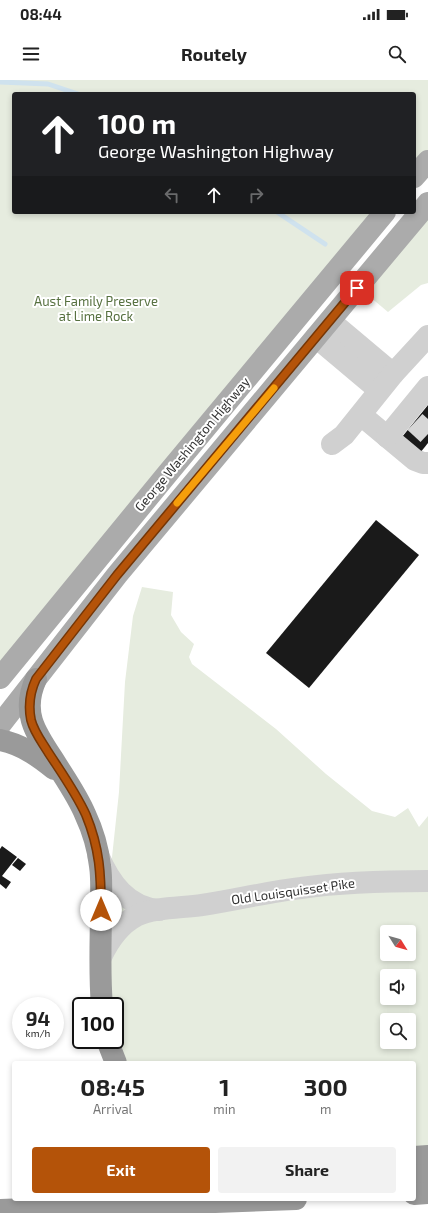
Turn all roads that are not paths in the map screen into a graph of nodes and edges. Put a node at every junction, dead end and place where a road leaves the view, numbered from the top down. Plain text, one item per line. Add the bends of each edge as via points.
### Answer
1 (428, 161) edge
2 (416, 176) edge
3 (428, 203) edge
4 (383, 214) edge
5 (302, 312) junction
6 (330, 321) junction
7 (316, 337) junction
8 (424, 347) edge
9 (393, 374) junction
10 (379, 390) junction
11 (427, 390) edge
12 (360, 415) junction
13 (387, 437) junction
14 (332, 444) dead end
15 (428, 463) edge
16 (40, 631) junction
17 (0, 664) edge
18 (0, 678) edge
19 (36, 679) junction
20 (0, 725) edge
21 (0, 740) edge
22 (69, 784) junction
23 (98, 854) junction
24 (428, 881) edge
25 (159, 910) junction
26 (101, 957) junction
27 (102, 997) edge
28 (111, 1049) edge
29 (115, 1061) edge
30 (428, 1156) edge
31 (416, 1157) edge
32 (428, 1175) edge
33 (416, 1176) edge
34 (428, 1193) edge
35 (416, 1194) edge
36 (189, 1201) edge
37 (248, 1201) edge
38 (175, 1204) junction
39 (0, 1210) edge

1 - 2 main road
3 - 6 main road, George Washington Highway
4 - 5 main road, George Washington Highway
5 - 6 main road
5 - 7 main road
5 - 16 main road, George Washington Highway
6 - 7 main road, George Washington Highway
6 - 9 street
7 - 10 street
7 - 19 main road, George Washington Highway via 117,575
8 - 9 street
9 - 10 street
10 - 12 street
11 - 13 street via 410,418
12 - 13 street
12 - 14 street via 344,435
13 - 15 street via 415,460 423,464
16 - 17 street
16 - 18 main road, George Washington Highway
19 - 20 main road, George Washington Highway
19 - 22 highway via 29,702 31,721
21 - 22 highway via 15,744 33,754
22 - 23 highway via 85,813
23 - 25 street via 119,891 135,904
23 - 26 highway via 101,881
24 - 25 street, Old Louisquisset Pike via 334,884
25 - 26 street via 143,913 128,921 110,939
26 - 27 highway
28 - 29 highway
30 - 31 highway
32 - 33 highway
34 - 35 highway
36 - 38 highway
37 - 38 highway
38 - 39 highway

